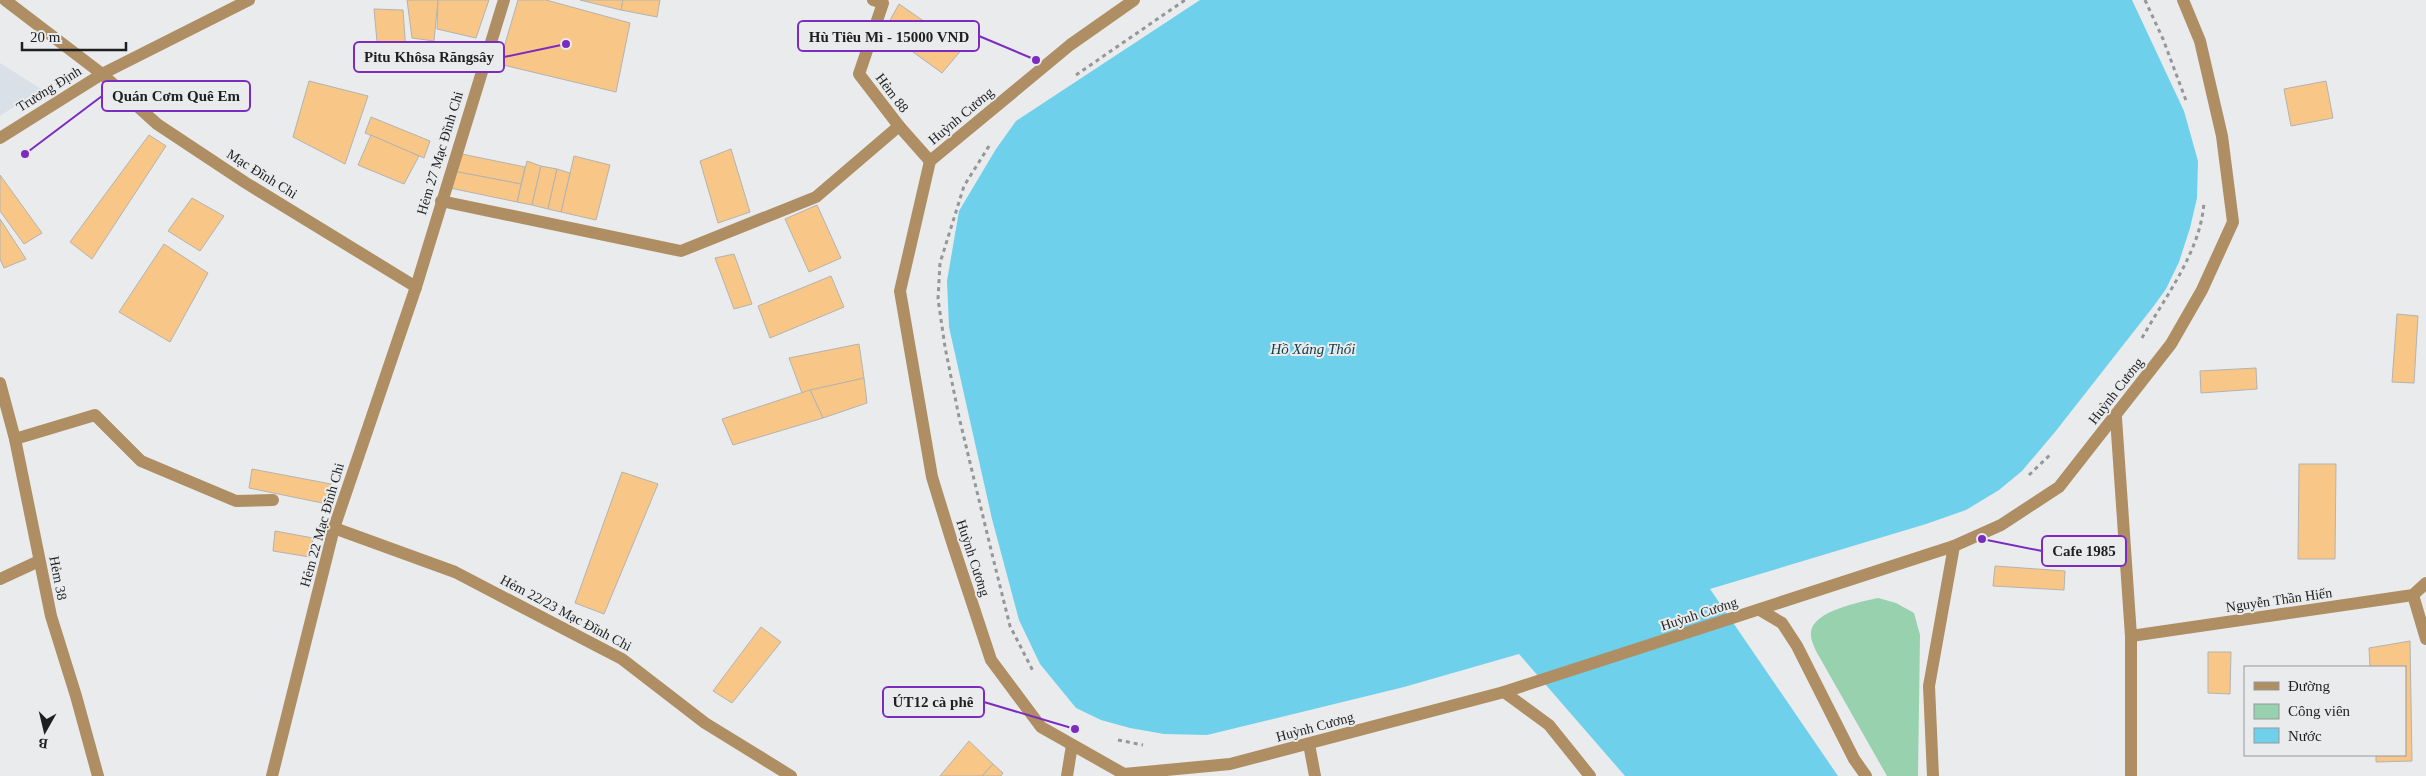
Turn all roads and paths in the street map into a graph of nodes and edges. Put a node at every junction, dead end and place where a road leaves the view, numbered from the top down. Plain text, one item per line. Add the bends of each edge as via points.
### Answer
1 (5, 0) edge
2 (249, 0) edge
3 (504, 0) edge
4 (874, 0) edge
5 (1134, 0) edge
6 (1185, 0) edge
7 (2144, 0) edge
8 (2183, 0) edge
9 (102, 74) junction
10 (1073, 76) dead end
11 (2190, 112) dead end
12 (899, 126) junction
13 (0, 138) edge
14 (994, 138) dead end
15 (930, 161) junction
16 (2204, 192) dead end
17 (441, 201) junction
18 (416, 287) junction
19 (2140, 340) dead end
20 (0, 383) edge
21 (2116, 418) junction
22 (15, 439) junction
23 (2053, 452) dead end
24 (2028, 476) dead end
25 (274, 500) dead end
26 (334, 528) junction
27 (1954, 546) junction
28 (39, 561) junction
29 (0, 579) edge
30 (2426, 583) edge
31 (2413, 595) junction
32 (1760, 610) junction
33 (2132, 636) junction
34 (2426, 639) edge
35 (1038, 679) dead end
36 (1504, 692) junction
37 (1112, 738) dead end
38 (1310, 744) junction
39 (1072, 745) junction
40 (1146, 745) dead end
41 (98, 776) edge
42 (272, 776) edge
43 (791, 776) edge
44 (1067, 776) edge
45 (1315, 776) edge
46 (1590, 776) edge
47 (1866, 776) edge
48 (1933, 776) edge
49 (2132, 776) edge

1 - 9 street, Mạc Đĩnh Chi
2 - 9 street, Trương Định
3 - 17 street, Hẻm 27 Mạc Đĩnh Chi
4 - 12 street, Hẻm 88 via 882,3 859,74
5 - 15 street, Huỳnh Cương via 1070,45
6 - 10 path
7 - 11 path via 2163,39
8 - 21 street, Huỳnh Cương via 2200,42 2222,136 2233,222 2202,290 2175,336
9 - 13 street, Trương Định
9 - 18 street, Mạc Đĩnh Chi via 157,124 246,183
12 - 15 street
12 - 17 street via 816,197 681,251
14 - 35 path via 964,186 940,263 938,299 959,417 1010,626
15 - 39 street, Huỳnh Cương via 900,291 932,476 991,660 1041,728
16 - 19 path via 2203,220 2184,264
17 - 18 street, Hẻm 27 Mạc Đĩnh Chi
18 - 26 street, Hẻm 22 Mạc Đĩnh Chi
20 - 22 street, Hẻm 38
21 - 27 street, Huỳnh Cương via 2059,487 2001,524
21 - 33 street
22 - 25 street via 95,415 141,461 236,501
22 - 28 street, Hẻm 38
23 - 24 path
26 - 42 street, Hẻm 22 Mạc Đĩnh Chi
26 - 43 street, Hẻm 22/23 Mạc Đĩnh Chi via 455,572 622,659 705,723
27 - 32 street, Huỳnh Cương
27 - 48 street via 1929,686
28 - 29 street
28 - 41 street, Hẻm 38 via 50,616
30 - 31 street
31 - 33 street, Nguyễn Thần Hiến
31 - 34 street
32 - 36 street, Huỳnh Cương
32 - 47 street, Huỳnh Cương via 1782,623 1797,646 1854,759
33 - 49 street
36 - 38 street, Huỳnh Cương
36 - 46 street via 1549,725
37 - 40 path
38 - 39 street, Huỳnh Cương via 1230,764 1124,774
38 - 45 street
39 - 44 street

